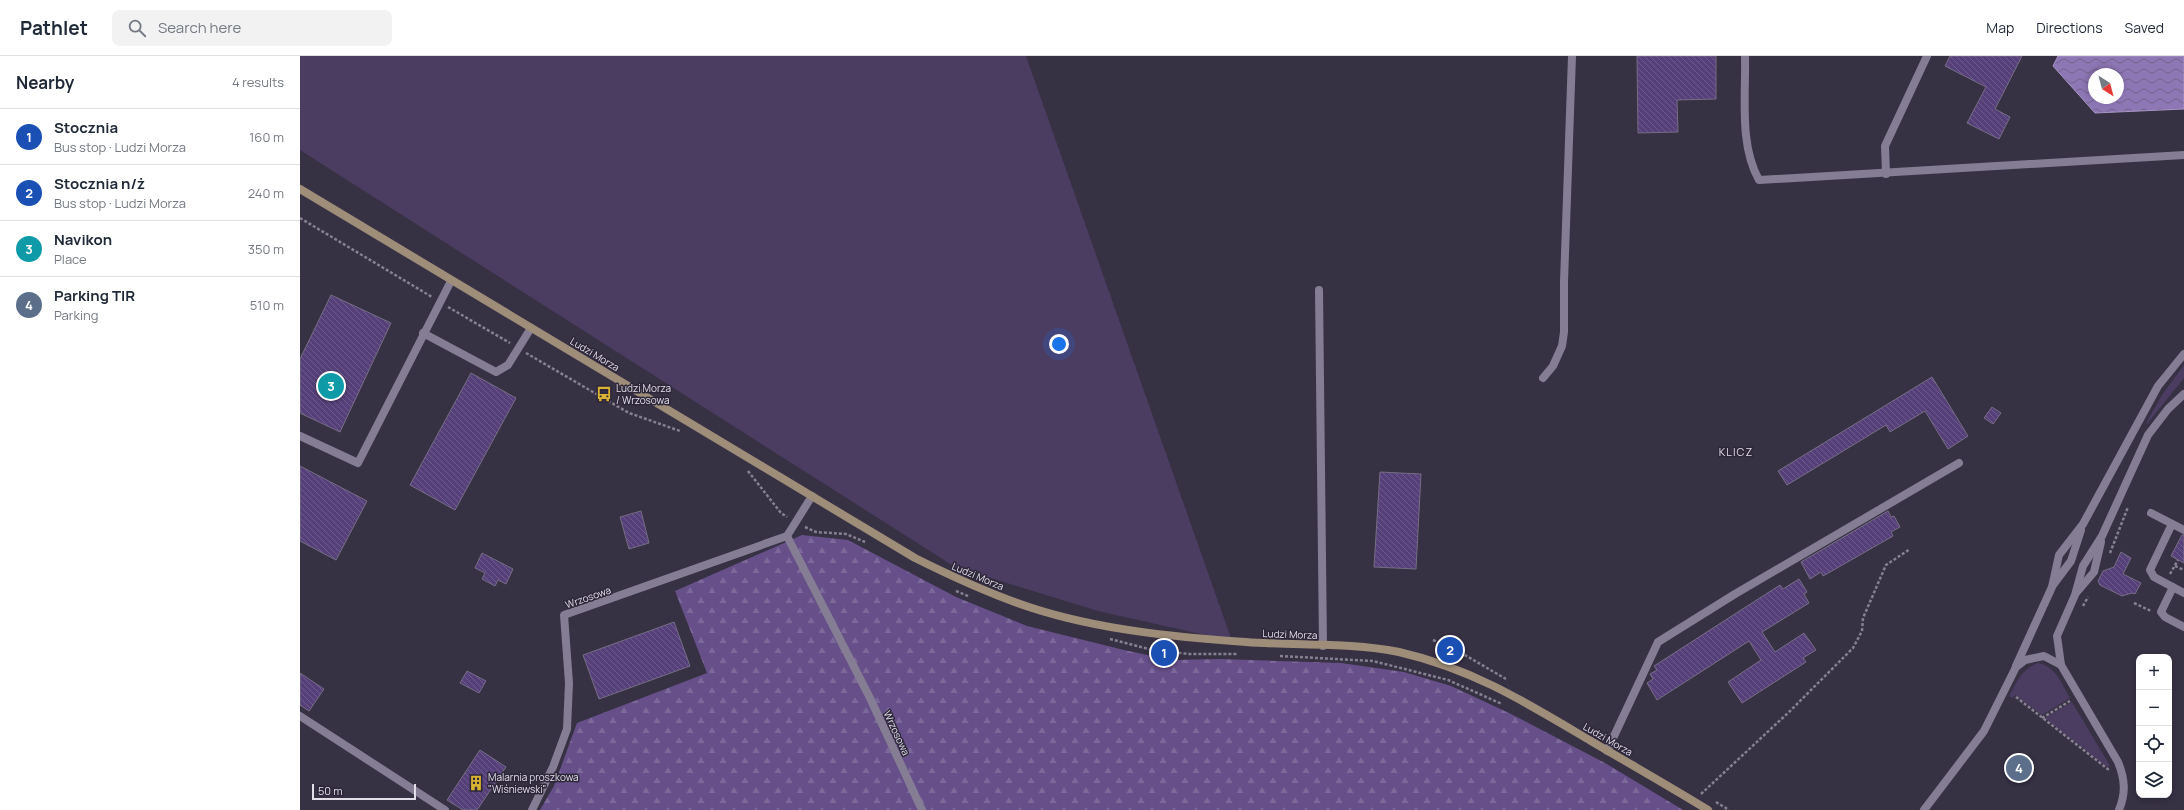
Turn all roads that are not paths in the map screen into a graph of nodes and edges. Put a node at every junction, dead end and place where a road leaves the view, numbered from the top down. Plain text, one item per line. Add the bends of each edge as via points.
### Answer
1 (1572, 56) edge
2 (1745, 56) edge
3 (1927, 56) edge
4 (2184, 155) edge
5 (1886, 174) junction
6 (300, 189) edge
7 (451, 281) junction
8 (1319, 290) dead end
9 (531, 328) junction
10 (423, 333) junction
11 (2184, 354) edge
12 (1543, 378) dead end
13 (2184, 394) edge
14 (300, 436) edge
15 (1959, 463) dead end
16 (812, 496) junction
17 (2151, 513) dead end
18 (2083, 524) junction
19 (2172, 524) junction
20 (2184, 530) edge
21 (787, 536) junction
22 (2102, 536) junction
23 (2052, 587) junction
24 (2173, 587) junction
25 (2184, 592) edge
26 (2075, 595) junction
27 (2184, 627) edge
28 (1323, 646) junction
29 (2062, 666) junction
30 (2016, 667) junction
31 (300, 716) edge
32 (1607, 751) junction
33 (445, 810) edge
34 (532, 810) edge
35 (922, 810) edge
36 (1708, 810) edge
37 (1924, 810) edge
38 (2119, 810) edge

1 - 12 street via 1564,332 1562,346 1553,366
2 - 5 street via 1746,133 1752,166 1759,180
3 - 5 street via 1885,146
4 - 5 street
6 - 7 street, Ludzi Morza
7 - 9 street, Ludzi Morza
7 - 10 street
8 - 28 street
9 - 10 street via 508,365 496,372
9 - 16 street, Ludzi Morza
10 - 14 street via 358,463
11 - 18 street via 2158,386
13 - 22 street via 2168,409 2148,435
15 - 32 street via 1658,642
16 - 21 street
16 - 28 street, Ludzi Morza via 915,558 960,580 1032,608 1091,623 1170,635
17 - 19 street
18 - 23 street via 2072,561
18 - 23 street via 2059,555
19 - 20 street
19 - 24 street via 2150,570 2154,577
21 - 34 street, Wrzosowa via 564,615 569,683 568,728 553,768
21 - 35 street, Wrzosowa via 870,698
22 - 26 street via 2083,566
22 - 26 street via 2094,572
23 - 30 street
24 - 25 street
24 - 27 street via 2161,609 2162,614
26 - 29 street via 2057,636
28 - 32 street, Ludzi Morza via 1396,652 1448,666 1515,696
29 - 30 street via 2044,656 2025,660
29 - 38 street via 2123,774 2125,788
30 - 37 street via 1984,731
31 - 33 street
32 - 36 street, Ludzi Morza

